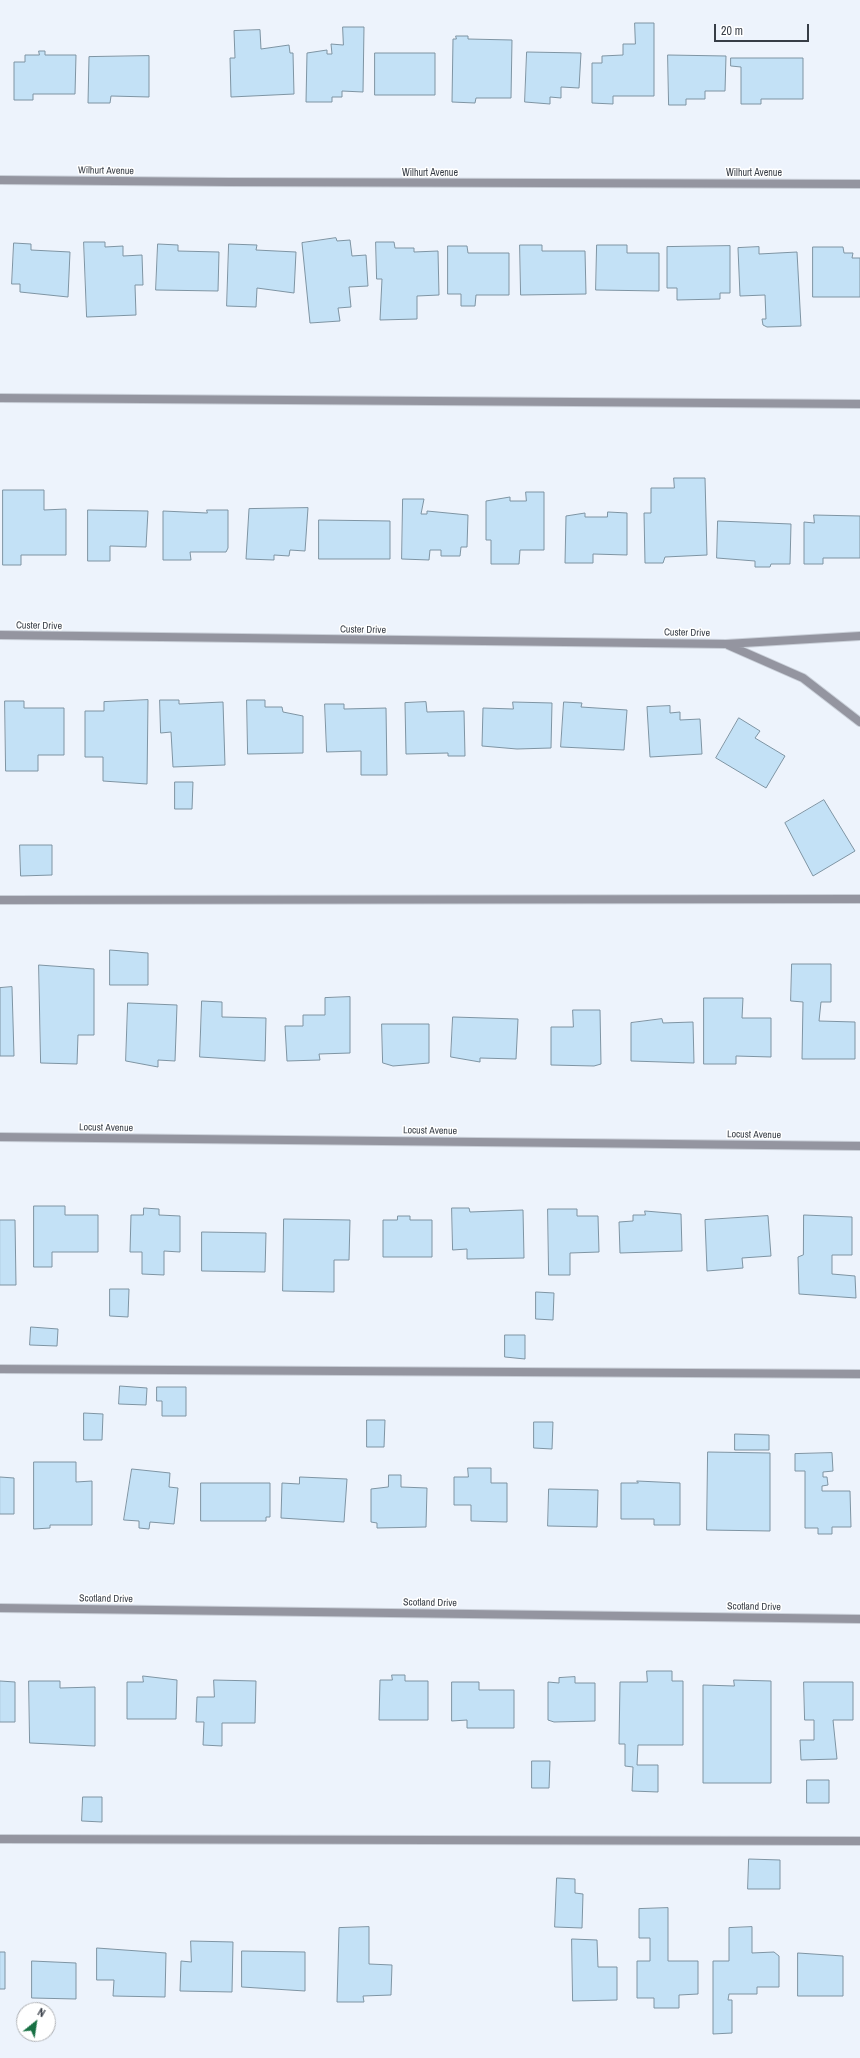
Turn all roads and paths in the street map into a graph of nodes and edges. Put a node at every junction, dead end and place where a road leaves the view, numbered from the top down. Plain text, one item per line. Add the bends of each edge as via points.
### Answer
1 (0, 180) edge
2 (860, 184) edge
3 (0, 398) edge
4 (860, 404) edge
5 (0, 635) edge
6 (860, 636) edge
7 (726, 644) junction
8 (860, 722) edge
9 (860, 899) edge
10 (0, 900) edge
11 (0, 1137) edge
12 (860, 1146) edge
13 (0, 1369) edge
14 (860, 1374) edge
15 (0, 1608) edge
16 (860, 1619) edge
17 (0, 1839) edge
18 (860, 1841) edge

1 - 2 street, Wilhurt Avenue
3 - 4 street
5 - 7 street, Custer Drive
6 - 7 street, Custer Drive
7 - 8 street, Custer Drive via 803,678
9 - 10 street
11 - 12 street, Locust Avenue
13 - 14 street
15 - 16 street, Scotland Drive
17 - 18 street

